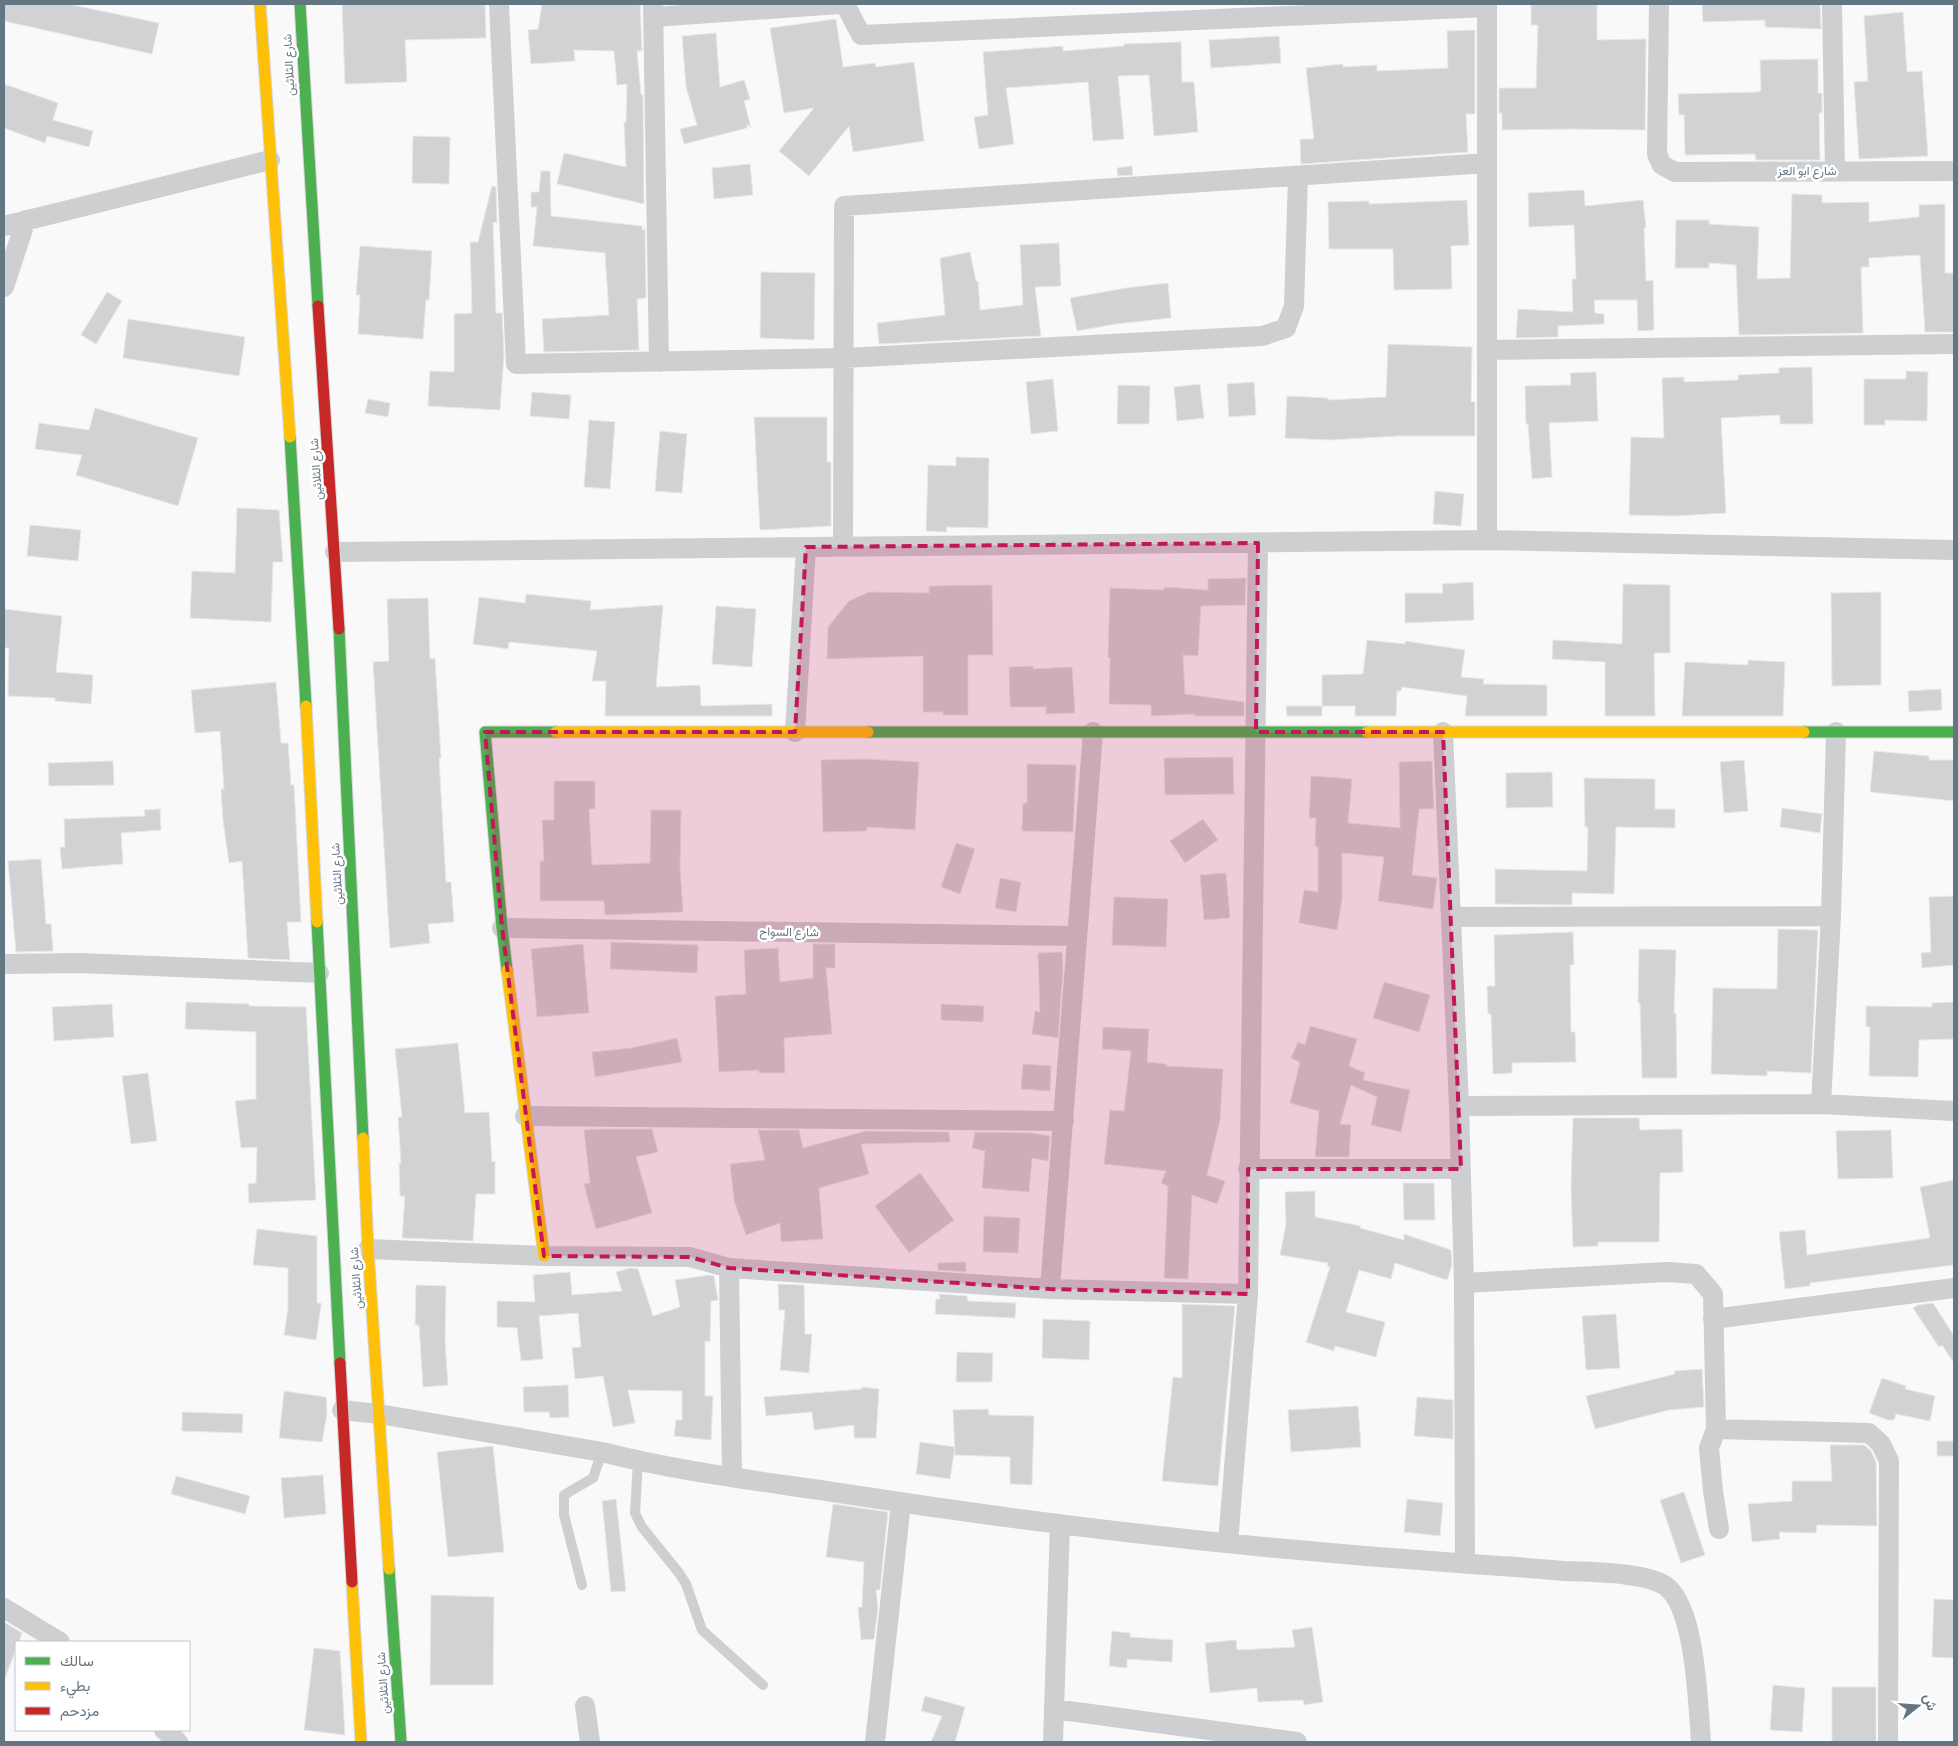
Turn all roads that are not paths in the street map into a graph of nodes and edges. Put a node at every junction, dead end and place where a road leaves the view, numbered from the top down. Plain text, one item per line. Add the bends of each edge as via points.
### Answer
1 (260, 4) edge
2 (300, 4) edge
3 (499, 4) edge
4 (840, 4) edge
5 (845, 4) edge
6 (1659, 4) edge
7 (1832, 4) edge
8 (1487, 6) edge
9 (1307, 9) edge
10 (653, 10) edge
11 (274, 160) junction
12 (1487, 163) junction
13 (1835, 171) junction
14 (1954, 171) edge
15 (1298, 176) junction
16 (26, 220) junction
17 (4, 226) edge
18 (4, 287) edge
19 (1954, 344) edge
20 (1487, 350) junction
21 (844, 358) junction
22 (659, 362) junction
23 (1487, 540) junction
24 (1258, 543) junction
25 (806, 547) junction
26 (843, 547) junction
27 (1954, 550) edge
28 (330, 552) junction
29 (795, 732) junction
30 (1093, 732) junction
31 (1256, 732) junction
32 (1443, 732) junction
33 (1836, 732) junction
34 (1954, 732) edge
35 (1831, 916) junction
36 (1452, 917) junction
37 (502, 928) junction
38 (1076, 936) junction
39 (4, 964) edge
40 (319, 973) junction
41 (1822, 1104) junction
42 (1459, 1106) junction
43 (1954, 1110) edge
44 (526, 1116) junction
45 (1064, 1122) junction
46 (1248, 1169) junction
47 (1461, 1169) junction
48 (368, 1249) junction
49 (544, 1256) junction
50 (729, 1268) junction
51 (1464, 1283) junction
52 (1954, 1288) edge
53 (1050, 1289) junction
54 (1248, 1294) junction
55 (1713, 1319) junction
56 (342, 1410) junction
57 (379, 1414) junction
58 (1716, 1429) junction
59 (602, 1452) junction
60 (638, 1461) junction
61 (732, 1476) junction
62 (901, 1503) junction
63 (1060, 1524) junction
64 (1719, 1528) dead end
65 (1228, 1543) junction
66 (1465, 1564) junction
67 (582, 1585) dead end
68 (4, 1608) edge
69 (58, 1641) edge
70 (763, 1685) dead end
71 (585, 1706) dead end
72 (1054, 1710) junction
73 (165, 1731) edge
74 (178, 1742) edge
75 (362, 1742) edge
76 (401, 1742) edge
77 (590, 1742) edge
78 (875, 1742) edge
79 (1053, 1742) edge
80 (1296, 1742) edge
81 (1701, 1742) edge
82 (1888, 1742) edge

1 - 11 street, شارع الثلاثين
2 - 28 street, شارع الثلاثين via 303,160
3 - 22 street via 516,364
4 - 10 street
5 - 9 street via 861,35
6 - 13 street, شارع ابو العز via 1657,154 1662,165 1675,172
7 - 13 street
8 - 9 street
8 - 12 street
10 - 22 street
11 - 16 street
11 - 40 street, شارع الثلاثين via 302,552
12 - 15 street
12 - 20 street
13 - 14 street, شارع ابو العز
15 - 21 street via 1294,306 1286,328 1262,336
15 - 21 street via 844,206
16 - 17 street
16 - 18 street
19 - 20 street
20 - 23 street
21 - 22 street
21 - 26 street
23 - 24 street
23 - 27 street
24 - 26 street
24 - 31 street
25 - 26 street
25 - 28 street
25 - 29 street
28 - 48 street, شارع الثلاثين
29 - 30 street
29 - 37 street via 485,732
30 - 31 street
30 - 38 street
31 - 32 street
31 - 46 street
32 - 33 street
32 - 36 street
33 - 34 street
33 - 35 street
35 - 36 street
35 - 41 street
36 - 42 street
37 - 38 street, شارع السواح
37 - 44 street
38 - 45 street
39 - 40 street via 89,963
40 - 56 street, شارع الثلاثين
41 - 42 street
41 - 43 street
42 - 47 street
44 - 45 street
44 - 49 street
45 - 53 street
46 - 47 street
46 - 54 street
47 - 51 street
48 - 49 street
48 - 57 street, شارع الثلاثين
49 - 50 street via 690,1257
50 - 53 street
50 - 61 street
51 - 55 street via 1667,1272 1696,1274 1713,1294
51 - 66 street
52 - 55 street
53 - 54 street
54 - 65 street
55 - 58 street
56 - 57 street
56 - 75 street, شارع الثلاثين
57 - 59 street
57 - 76 street, شارع الثلاثين
58 - 64 street via 1709,1448
58 - 82 street via 1869,1432 1881,1444 1889,1461
59 - 60 street
59 - 67 lane via 593,1478 564,1496 564,1515
60 - 61 street
60 - 70 lane via 635,1513 642,1527 686,1584 702,1630
61 - 62 street
62 - 63 street
62 - 78 street
63 - 65 street
63 - 72 street
65 - 66 street
66 - 81 street via 1616,1574 1654,1580 1666,1586 1678,1599 1689,1636
68 - 69 street
71 - 77 street
72 - 79 street
72 - 80 street
73 - 74 street

